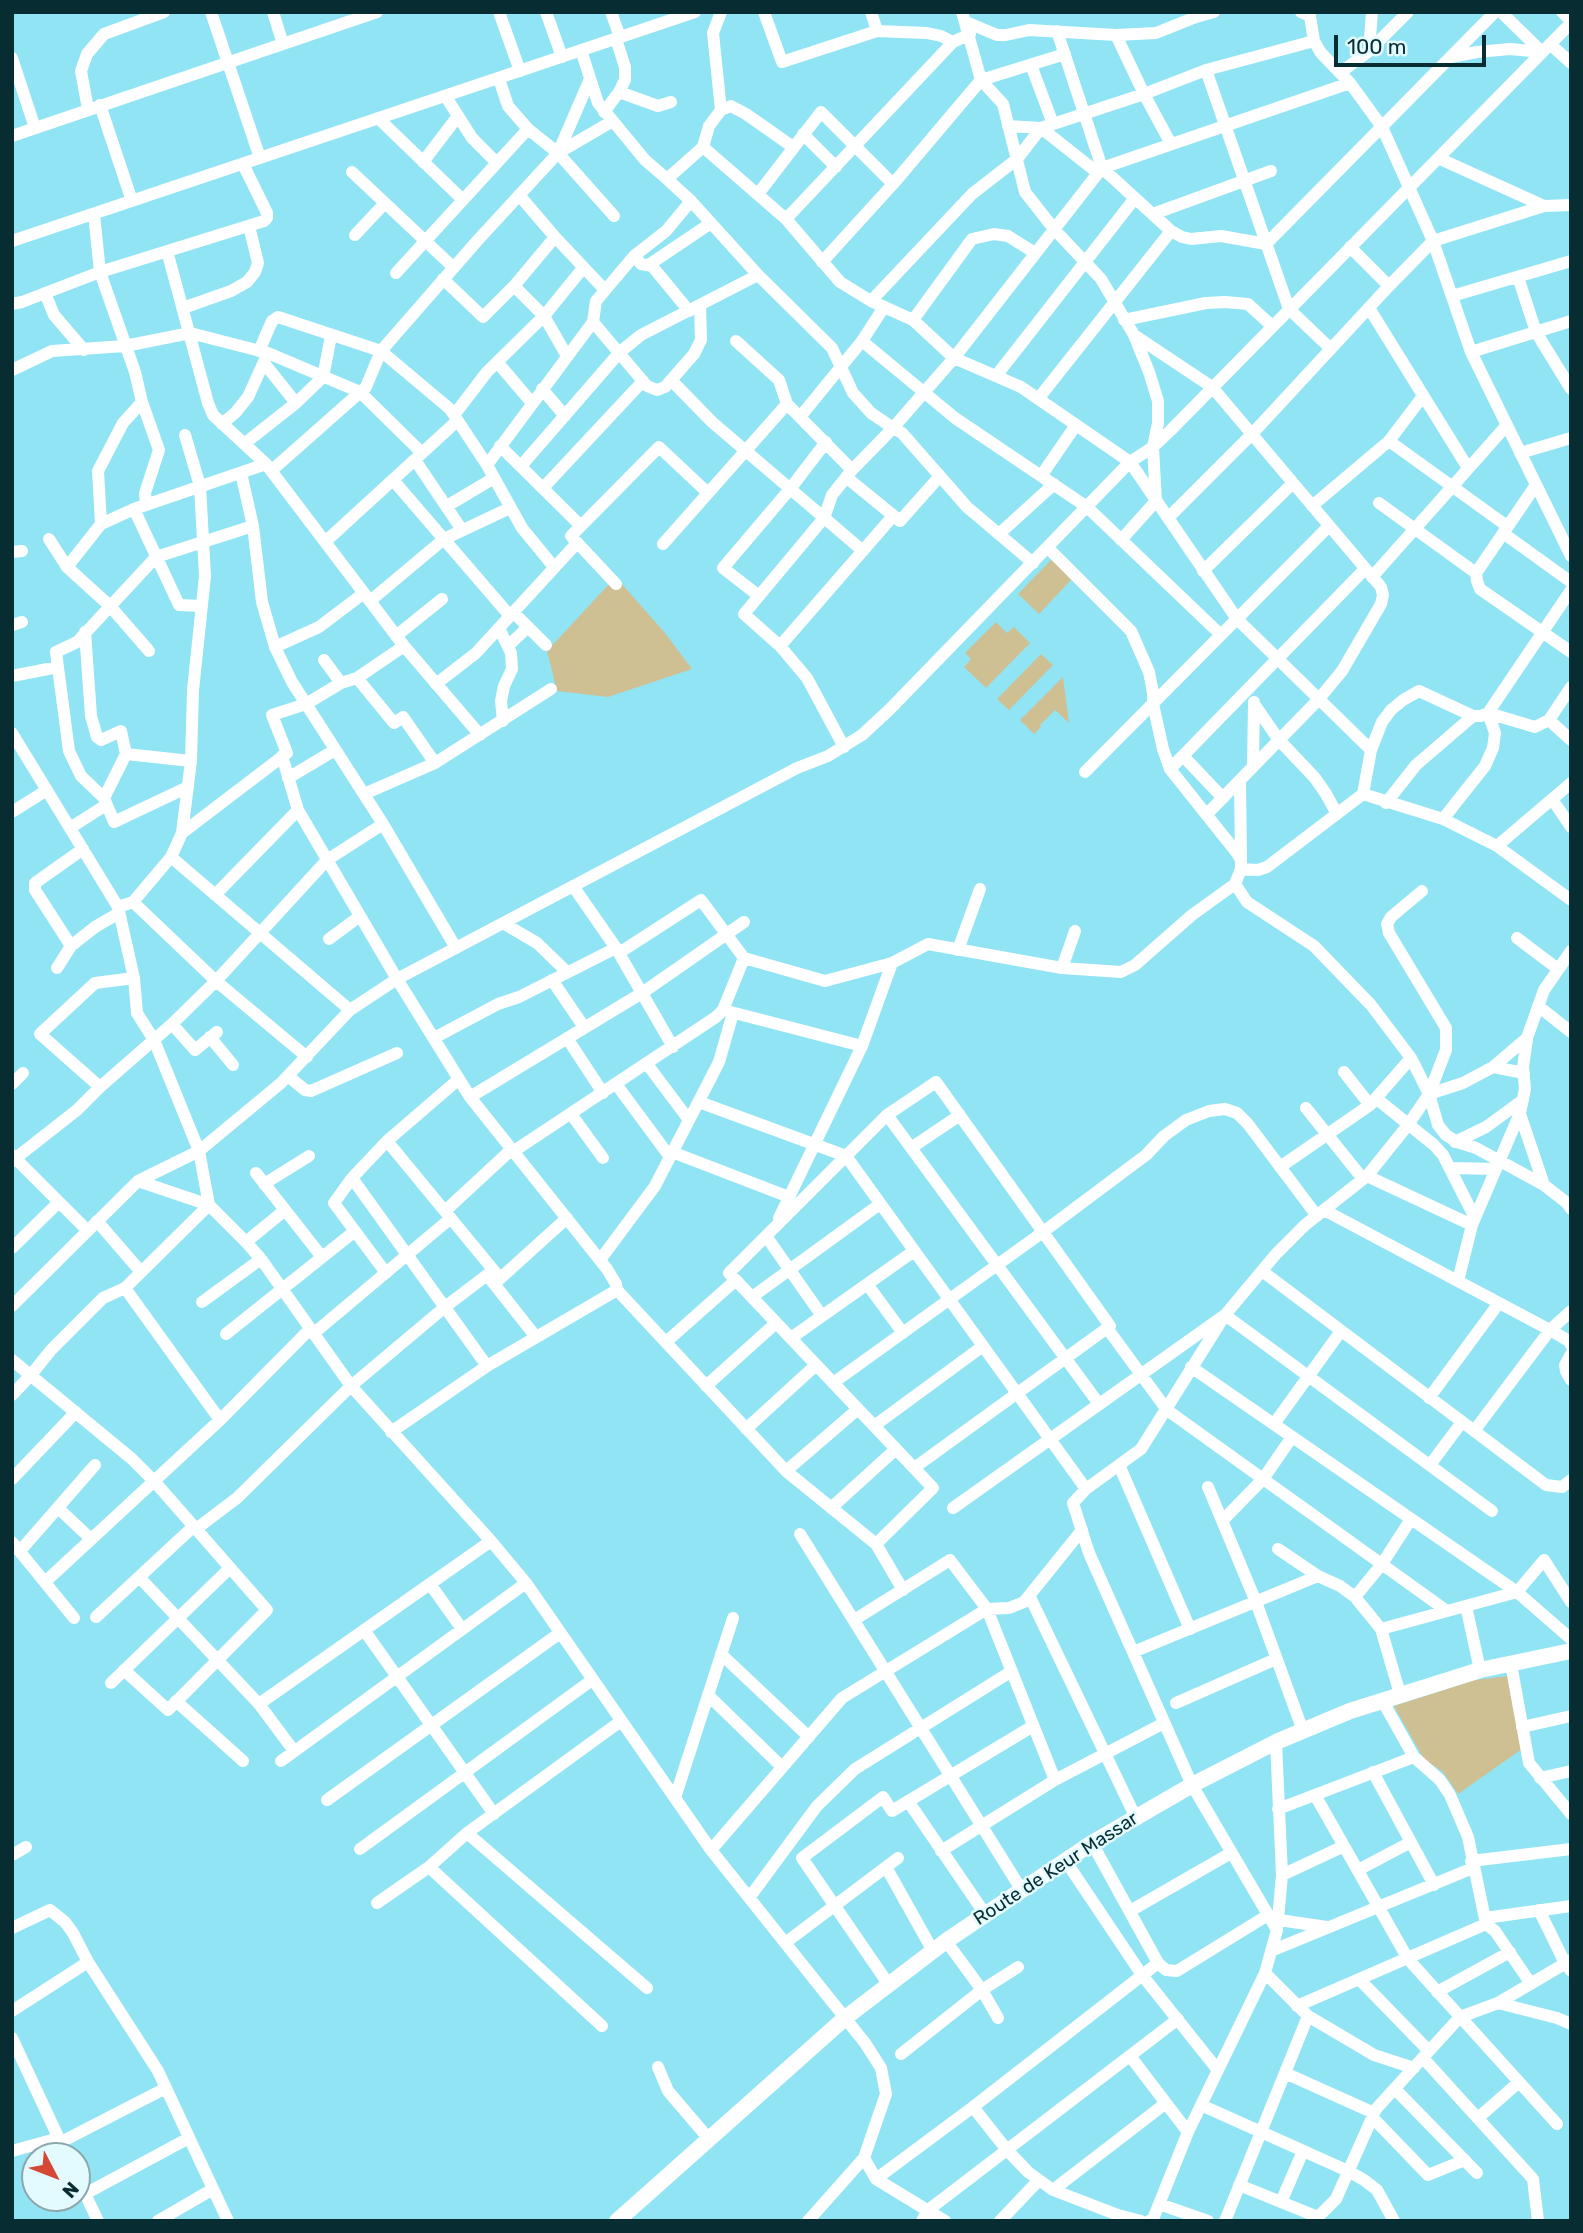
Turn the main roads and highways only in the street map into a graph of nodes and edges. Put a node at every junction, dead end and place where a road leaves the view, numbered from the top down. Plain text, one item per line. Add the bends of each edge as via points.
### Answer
1 (1571, 1651) edge
2 (617, 2221) edge

1 - 2 main road, Route de Keur Massar via 1480,1670 1382,1699 1276,1742 1092,1843 939,1946 845,2018

